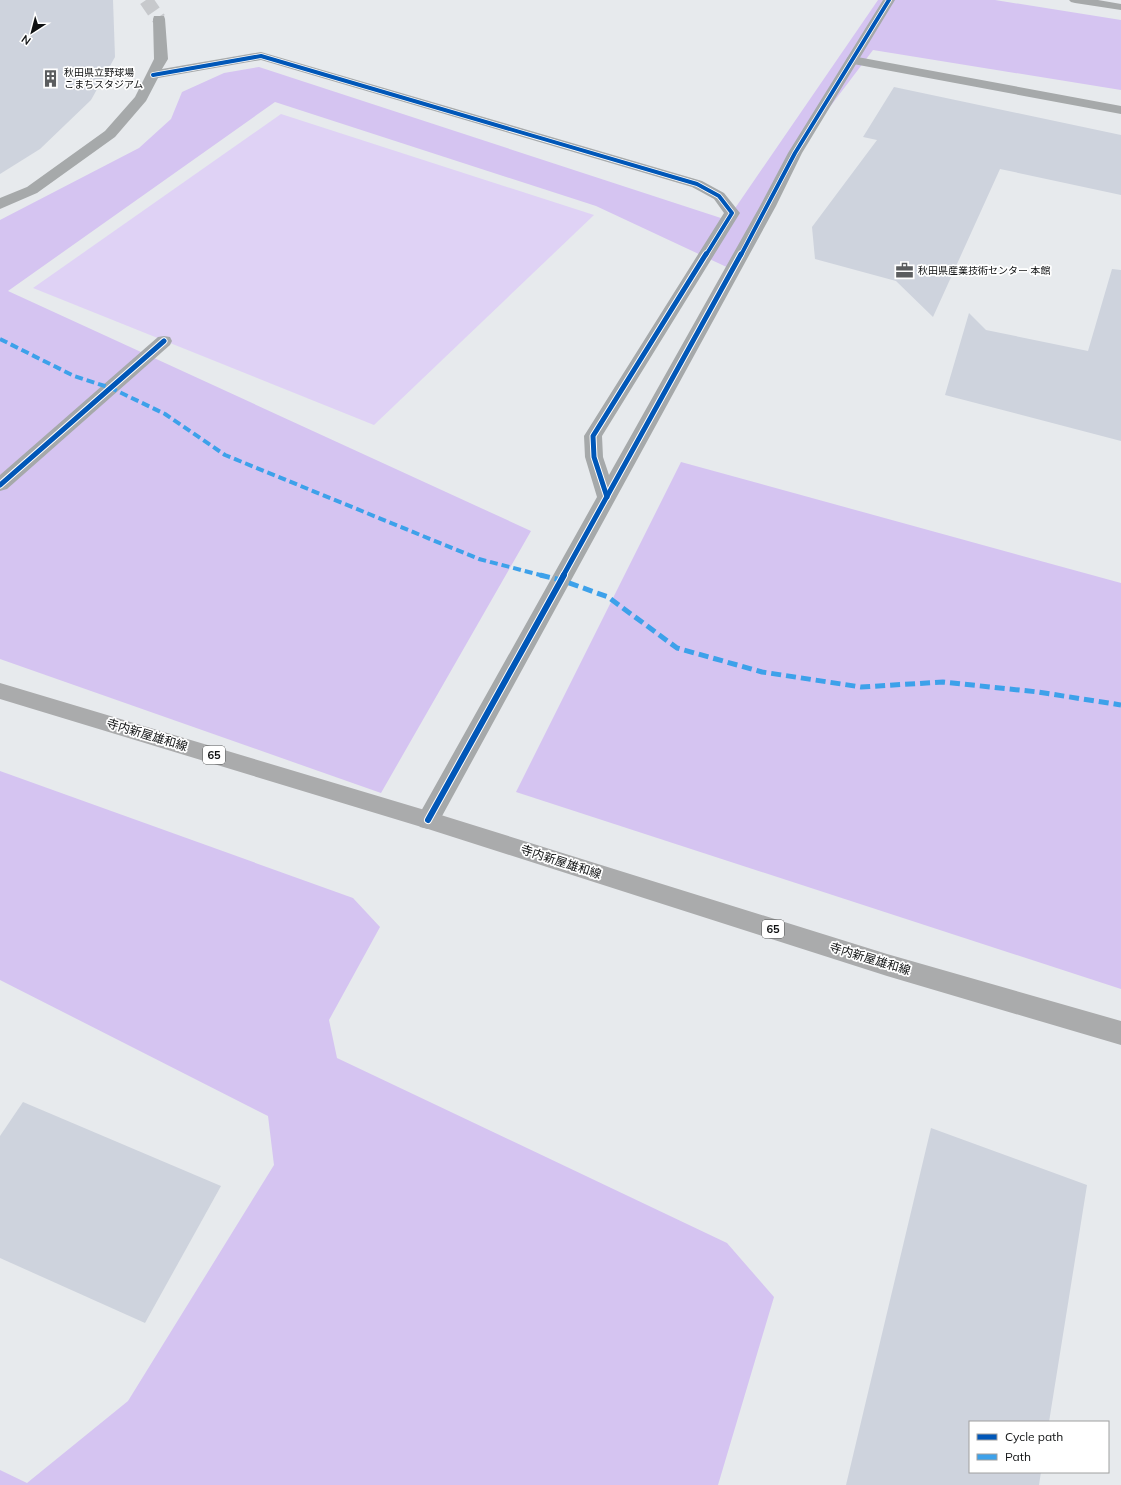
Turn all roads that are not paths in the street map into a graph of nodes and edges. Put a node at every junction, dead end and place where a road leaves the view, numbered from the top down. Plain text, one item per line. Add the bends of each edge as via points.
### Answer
1 (889, 0) edge
2 (1075, 0) edge
3 (1121, 7) edge
4 (159, 19) tunnel mouth
5 (852, 60) junction
6 (153, 75) junction
7 (1121, 110) edge
8 (0, 204) edge
9 (164, 341) dead end
10 (0, 485) edge
11 (607, 497) junction
12 (0, 691) edge
13 (428, 820) junction
14 (1121, 1033) edge

1 - 5 street
2 - 3 lane
4 - 6 street via 161,59
5 - 7 lane
5 - 11 street via 795,153
6 - 8 street via 141,98 110,134 32,190
6 - 11 street via 261,56 697,184 719,196 732,213 593,436 594,457
9 - 10 street
11 - 13 street
12 - 13 main road, 寺内新屋雄和線 / 65
13 - 14 main road, 寺内新屋雄和線 / 65 via 879,963

